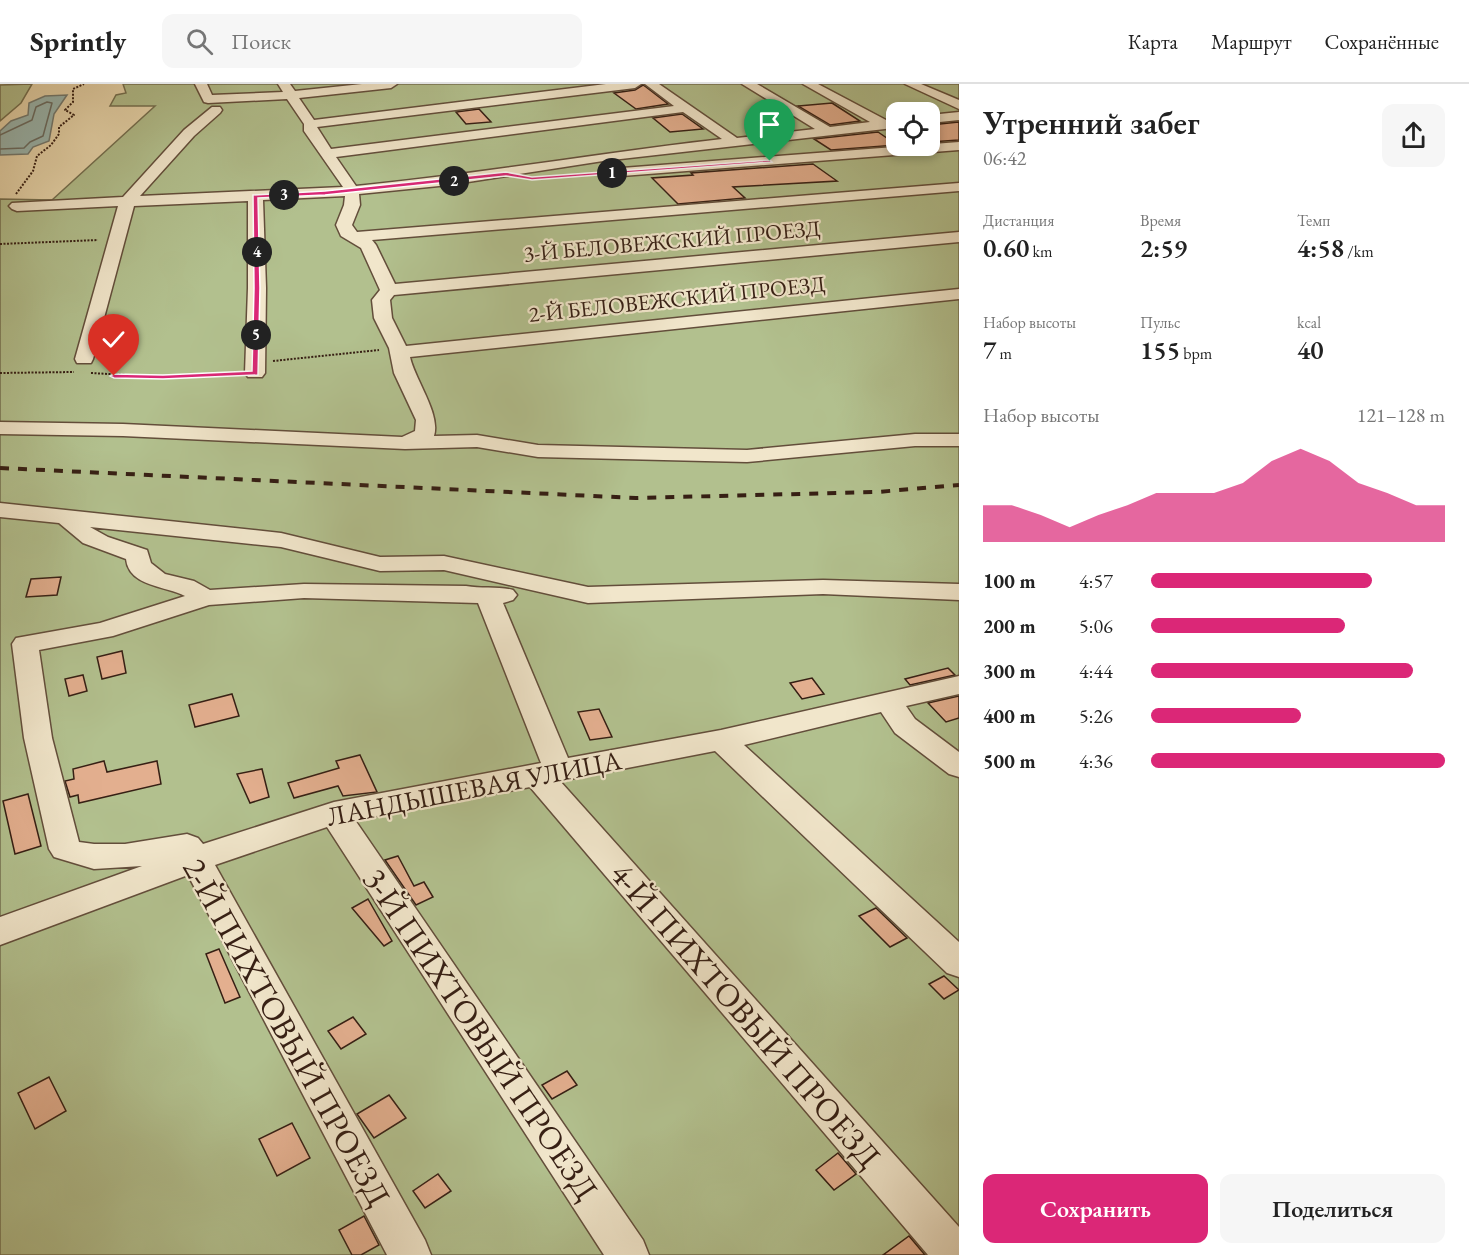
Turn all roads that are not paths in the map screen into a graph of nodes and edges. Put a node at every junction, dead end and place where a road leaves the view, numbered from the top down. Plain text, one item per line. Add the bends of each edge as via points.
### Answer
1 (201, 84) edge
2 (391, 84) edge
3 (635, 84) edge
4 (651, 84) edge
5 (748, 84) edge
6 (809, 84) edge
7 (911, 84) edge
8 (287, 90) edge
9 (212, 104) junction
10 (959, 105) edge
11 (686, 108) junction
12 (959, 116) edge
13 (940, 118) edge
14 (886, 122) edge
15 (310, 124) junction
16 (886, 125) edge
17 (828, 131) junction
18 (733, 141) junction
19 (959, 146) edge
20 (327, 154) junction
21 (506, 174) junction
22 (602, 174) dead end
23 (579, 175) dead end
24 (959, 187) edge
25 (352, 190) junction
26 (255, 196) junction
27 (127, 202) junction
28 (17, 206) road end
29 (355, 237) junction
30 (959, 237) edge
31 (389, 290) junction
32 (959, 294) edge
33 (399, 350) junction
34 (84, 359) dead end
35 (255, 368) road end
36 (0, 428) edge
37 (959, 440) edge
38 (405, 442) junction
39 (0, 510) edge
40 (67, 518) junction
41 (553, 588) junction
42 (959, 592) edge
43 (488, 597) junction
44 (206, 598) junction
45 (959, 685) edge
46 (887, 701) junction
47 (721, 740) junction
48 (959, 767) edge
49 (547, 773) junction
50 (334, 813) junction
51 (196, 859) junction
52 (0, 931) edge
53 (959, 963) edge
54 (410, 1255) edge
55 (628, 1255) edge
56 (956, 1255) edge

1 - 9 lane
2 - 8 lane
3 - 15 lane
4 - 11 lane
5 - 17 lane
6 - 14 lane
7 - 10 lane
8 - 9 lane
8 - 15 lane
9 - 27 lane
11 - 18 lane
11 - 20 lane
12 - 13 lane
15 - 20 lane
16 - 17 lane
17 - 18 lane
18 - 21 lane
19 - 22 lane
20 - 25 lane
21 - 23 lane via 532,179
21 - 25 lane
24 - 29 lane
25 - 26 lane
25 - 29 lane via 352,205 344,225 347,233
26 - 27 lane
26 - 35 lane
27 - 28 lane
27 - 34 lane
29 - 31 lane via 368,245
30 - 31 lane, 3-Й БЕЛОВЕЖСКИЙ ПРОЕЗД
31 - 33 lane via 381,300 383,318
32 - 33 lane, 2-Й БЕЛОВЕЖСКИЙ ПРОЕЗД
33 - 38 lane via 404,373 426,420 425,434
36 - 38 lane
37 - 38 lane via 915,440 747,456 538,451 477,441
39 - 40 lane
40 - 41 lane via 280,540 380,564 444,563
40 - 44 lane via 81,533 138,555 139,567 157,580 185,586
41 - 42 lane via 588,595 823,587
41 - 43 lane
43 - 44 lane via 304,591
43 - 49 lane, 4-Й ПИХТОВЫЙ ПРОЕЗД
44 - 51 lane, 2-Й ПИХТОВЫЙ ПРОЕЗД via 104,630 25,644 38,738 65,849 80,856 122,857 187,846
45 - 46 lane, ЛАНДЫШЕВАЯ УЛИЦА
46 - 47 lane, ЛАНДЫШЕВАЯ УЛИЦА
46 - 48 lane via 905,726
47 - 49 lane, ЛАНДЫШЕВАЯ УЛИЦА
47 - 53 lane
49 - 50 lane, ЛАНДЫШЕВАЯ УЛИЦА
49 - 56 lane, 4-Й ПИХТОВЫЙ ПРОЕЗД
50 - 51 lane, ЛАНДЫШЕВАЯ УЛИЦА
50 - 55 lane, 3-Й ПИХТОВЫЙ ПРОЕЗД
51 - 52 lane, ЛАНДЫШЕВАЯ УЛИЦА
51 - 54 lane, 2-Й ПИХТОВЫЙ ПРОЕЗД

